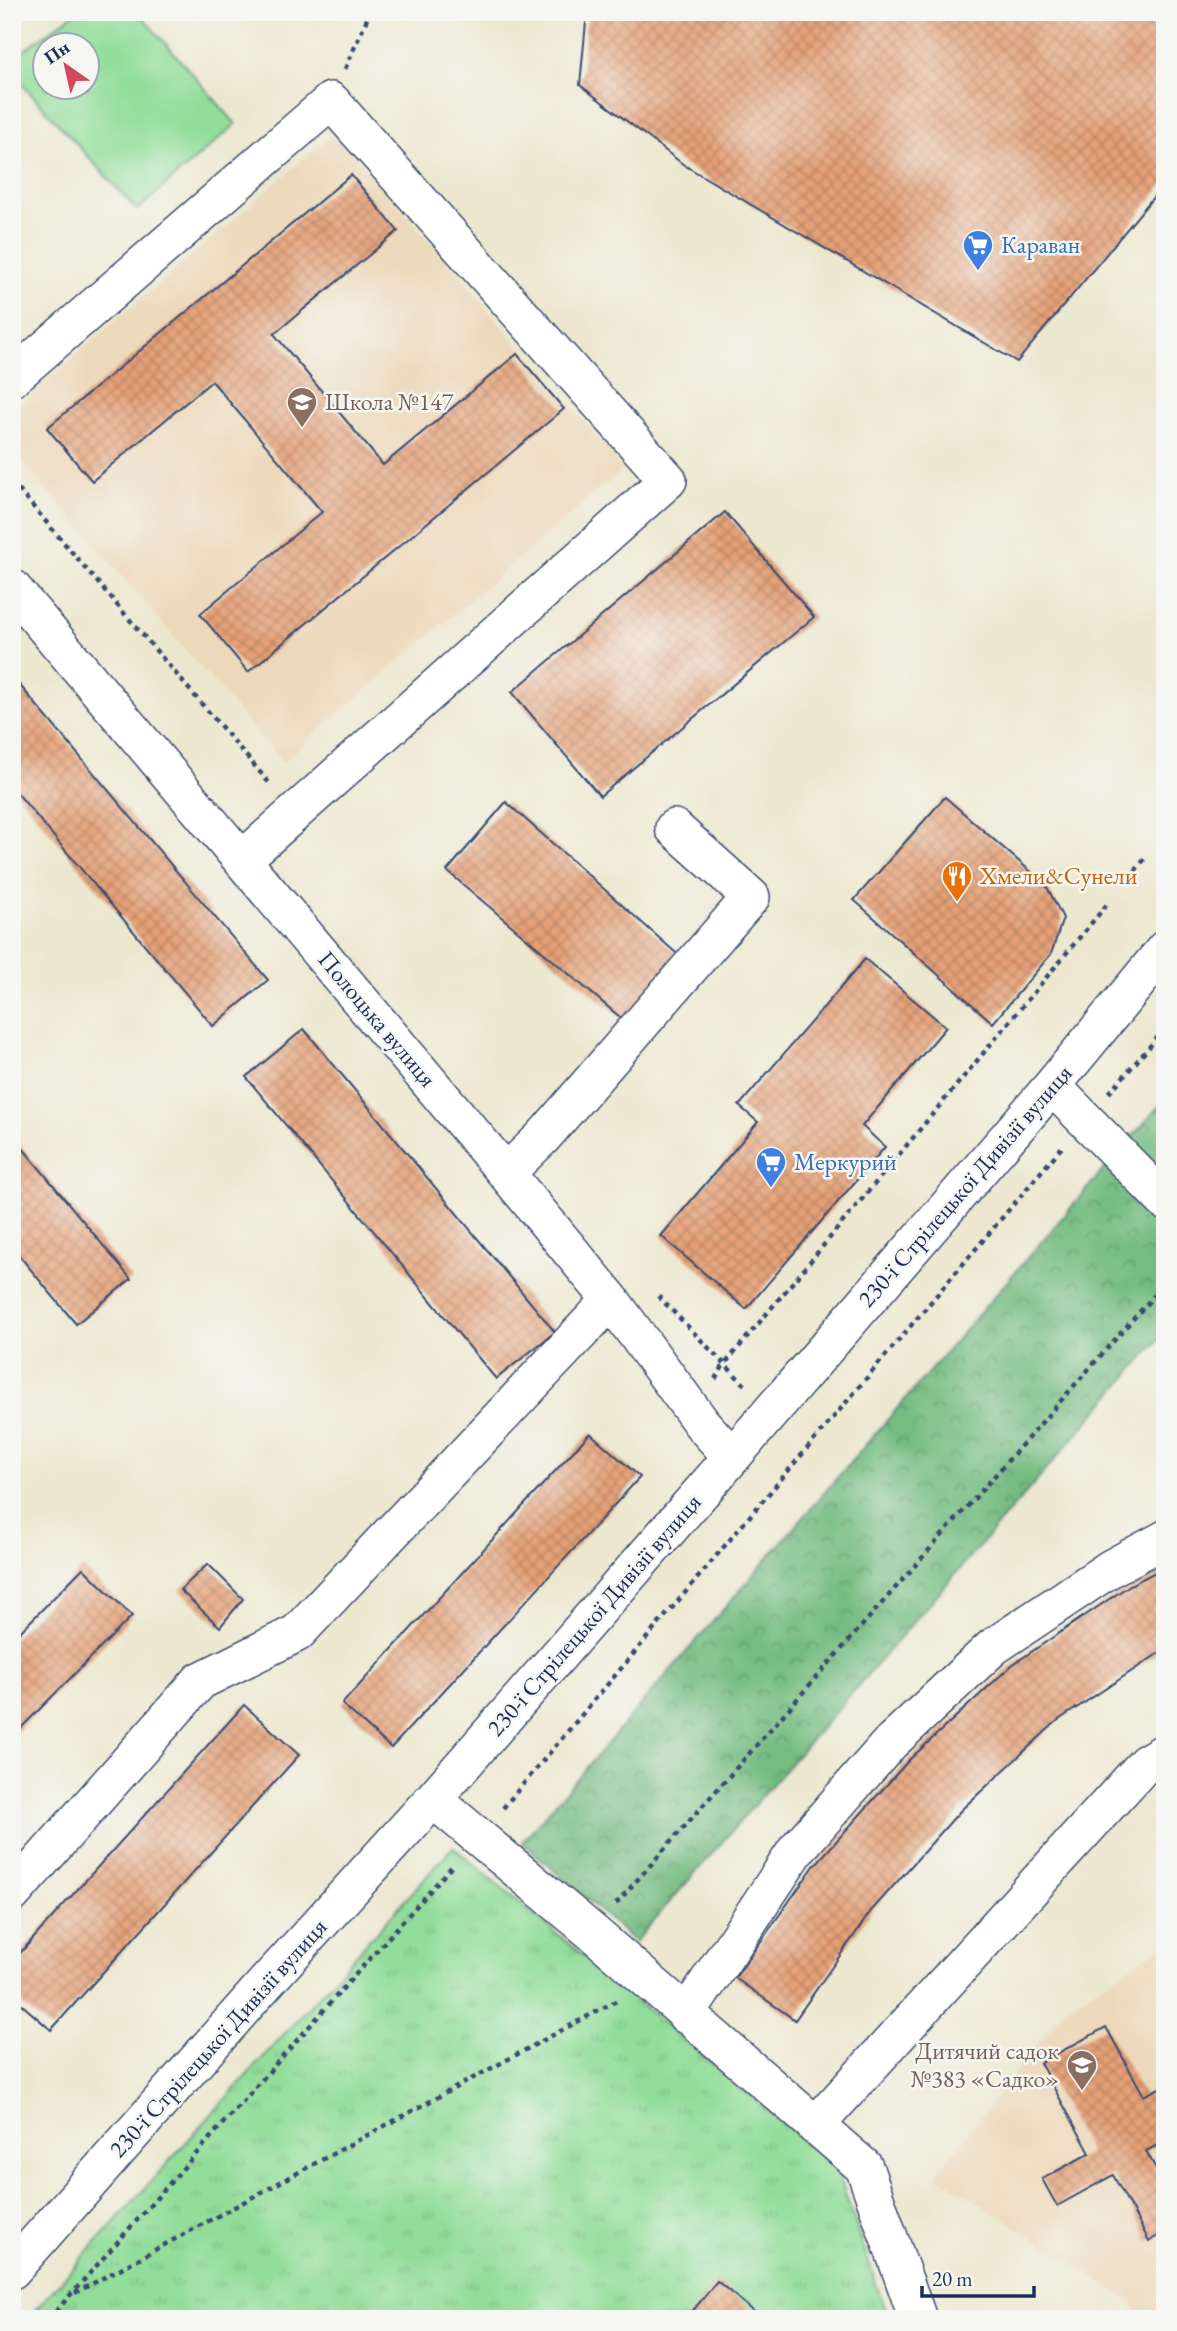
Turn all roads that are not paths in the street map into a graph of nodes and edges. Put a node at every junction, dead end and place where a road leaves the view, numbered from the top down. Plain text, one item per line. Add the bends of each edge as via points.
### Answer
1 (12, 378) edge
2 (18, 604) edge
3 (674, 828) dead end
4 (243, 859) junction
5 (1165, 950) edge
6 (1052, 1086) junction
7 (506, 1173) junction
8 (1165, 1201) edge
9 (611, 1300) junction
10 (732, 1457) junction
11 (1165, 1539) edge
12 (1165, 1752) edge
13 (433, 1799) junction
14 (12, 1894) edge
15 (686, 2015) junction
16 (815, 2126) junction
17 (12, 2270) edge
18 (918, 2319) edge

1 - 4 street via 331,101 668,480
2 - 4 street, Полоцька вулиця
3 - 7 street via 751,897
4 - 7 street, Полоцька вулиця
5 - 6 street, 230-ї Стрілецької Дивізії вулиця
6 - 8 street
6 - 10 street, 230-ї Стрілецької Дивізії вулиця
7 - 9 street, Полоцька вулиця
9 - 10 street, Полоцька вулиця
9 - 14 street via 297,1633 200,1681
10 - 13 street, 230-ї Стрілецької Дивізії вулиця
11 - 15 street via 1111,1568 993,1647 890,1743 797,1849
12 - 16 street via 1146,1763
13 - 15 street
13 - 17 street, 230-ї Стрілецької Дивізії вулиця
15 - 16 street
16 - 18 street via 864,2167

